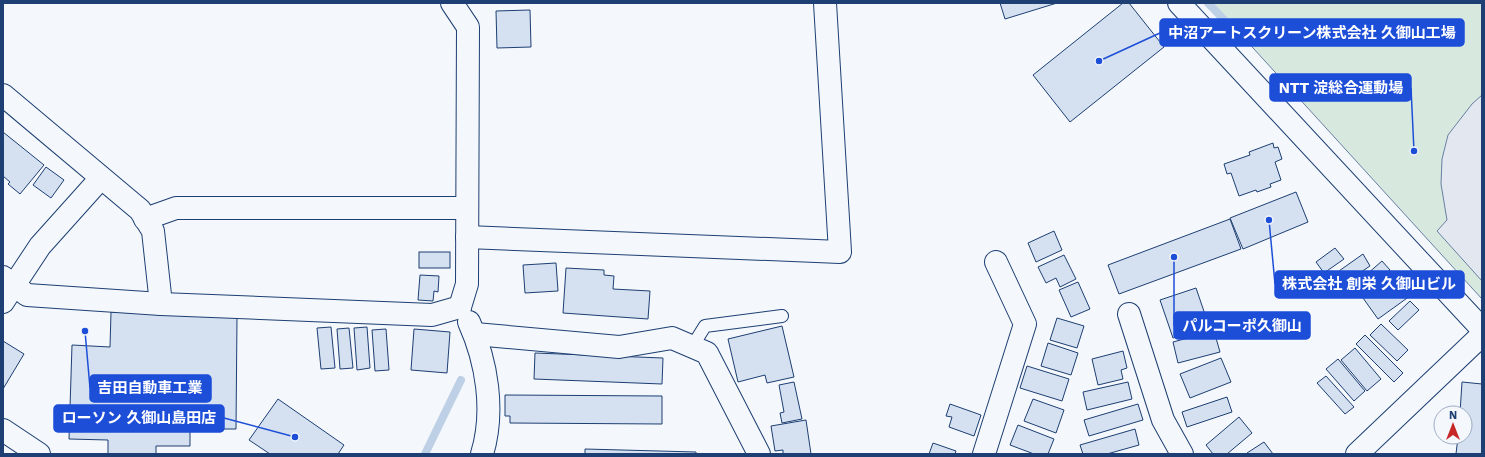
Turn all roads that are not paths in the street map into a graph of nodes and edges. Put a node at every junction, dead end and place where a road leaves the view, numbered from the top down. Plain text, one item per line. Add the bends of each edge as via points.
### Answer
1 (452, 3) edge
2 (825, 3) edge
3 (1179, 3) edge
4 (3, 95) edge
5 (101, 178) junction
6 (467, 208) junction
7 (145, 218) junction
8 (467, 237) junction
9 (996, 262) dead end
10 (7, 288) edge
11 (161, 304) junction
12 (460, 307) junction
13 (1129, 314) dead end
14 (782, 316) dead end
15 (1482, 329) edge
16 (475, 334) junction
17 (1482, 335) edge
18 (692, 347) junction
19 (3, 430) edge
20 (39, 454) edge
21 (482, 454) edge
22 (759, 454) edge
23 (984, 454) edge
24 (1182, 454) edge
25 (1357, 454) edge

1 - 6 street via 468,27
2 - 8 street via 840,252
3 - 15 street
4 - 5 street
5 - 7 street via 140,210
5 - 10 street via 40,246
6 - 7 street via 176,208
6 - 8 street
7 - 11 street via 153,231
8 - 12 street via 467,284
9 - 23 street via 1025,324
10 - 11 street via 28,295
11 - 12 street via 432,315
12 - 16 street
13 - 24 street via 1163,420
14 - 18 lane via 705,326
16 - 18 street via 618,347 672,338
16 - 21 street via 485,374 489,407
17 - 25 street
18 - 22 street via 707,353
19 - 20 street

